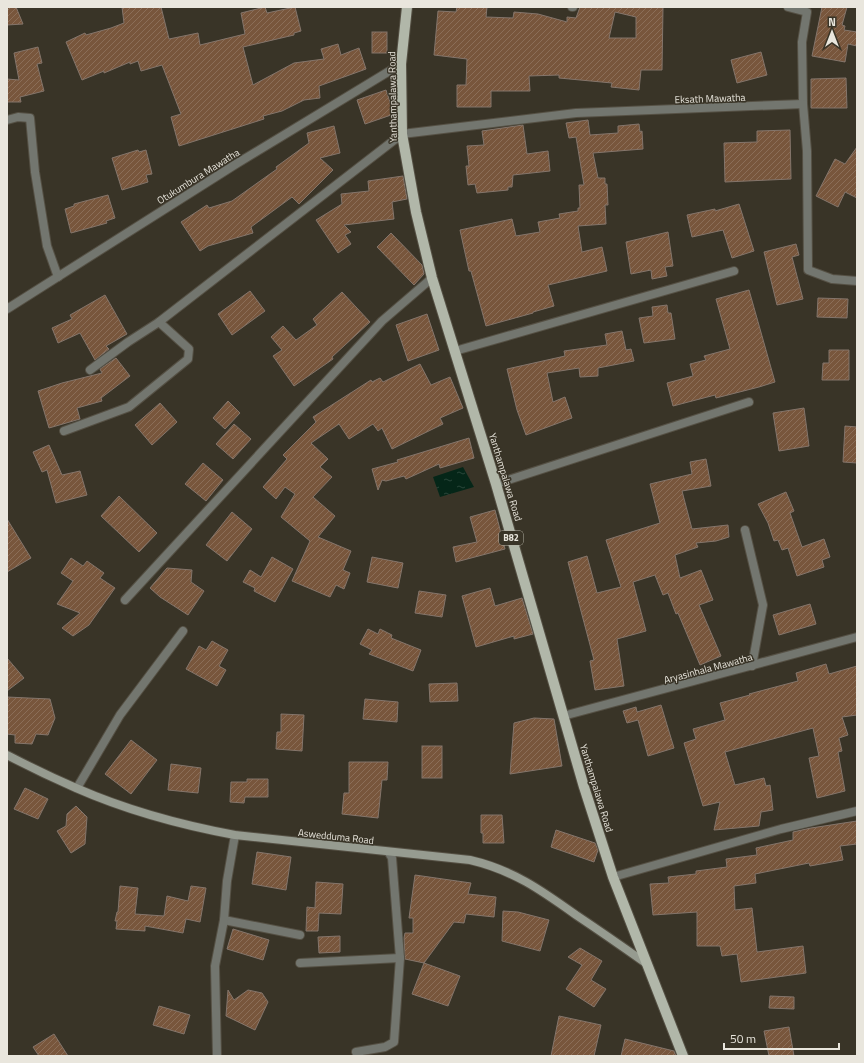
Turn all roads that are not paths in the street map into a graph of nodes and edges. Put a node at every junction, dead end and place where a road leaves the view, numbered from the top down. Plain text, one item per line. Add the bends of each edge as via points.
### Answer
1 (407, 7) edge
2 (788, 7) edge
3 (401, 64) junction
4 (803, 104) junction
5 (7, 120) edge
6 (402, 134) junction
7 (734, 272) dead end
8 (58, 277) junction
9 (432, 278) junction
10 (857, 281) edge
11 (7, 309) edge
12 (159, 322) junction
13 (455, 351) junction
14 (90, 370) dead end
15 (749, 402) dead end
16 (64, 431) dead end
17 (496, 484) junction
18 (745, 530) dead end
19 (125, 600) dead end
20 (183, 632) dead end
21 (857, 637) edge
22 (752, 666) junction
23 (563, 716) junction
24 (7, 755) edge
25 (77, 788) junction
26 (857, 811) edge
27 (235, 835) junction
28 (389, 853) junction
29 (612, 877) junction
30 (224, 920) junction
31 (300, 934) dead end
32 (400, 958) junction
33 (300, 963) dead end
34 (647, 964) junction
35 (356, 1052) dead end
36 (217, 1056) edge
37 (683, 1056) edge

1 - 3 main road, Yanthampalawa Road / B82
2 - 4 street via 807,12 802,42
3 - 6 main road, Yanthampalawa Road / B82
3 - 8 street, Otukumbura Mawatha via 236,164
4 - 6 street, Eksath Mawatha via 576,113
4 - 10 street via 807,151 808,270 832,279
5 - 8 street via 18,117 30,118 35,172 47,246
6 - 9 main road, Yanthampalawa Road / B82 via 416,212
6 - 12 street
7 - 13 street
8 - 11 street, Otukumbura Mawatha
9 - 13 main road, Yanthampalawa Road / B82
9 - 19 street via 382,321
12 - 14 street
12 - 16 street via 189,349 188,359 129,407
13 - 17 main road, Yanthampalawa Road / B82
15 - 17 street
17 - 23 main road, Yanthampalawa Road / B82
18 - 22 street via 763,605
20 - 25 street via 120,715
21 - 22 street, Aryasinhala Mawatha
22 - 23 street, Aryasinhala Mawatha
23 - 29 main road, Yanthampalawa Road / B82
24 - 25 street, Aswedduma Road
25 - 27 street, Aswedduma Road via 136,810 205,830
26 - 29 street via 781,829
27 - 28 street, Aswedduma Road
27 - 30 street via 227,881
28 - 32 street via 392,858
28 - 34 street, Aswedduma Road via 470,860 512,874 534,886
29 - 34 main road, Yanthampalawa Road / B82
30 - 31 street
30 - 36 street via 215,966
32 - 33 street
32 - 35 street via 394,1042 385,1047
34 - 37 main road, Yanthampalawa Road / B82

